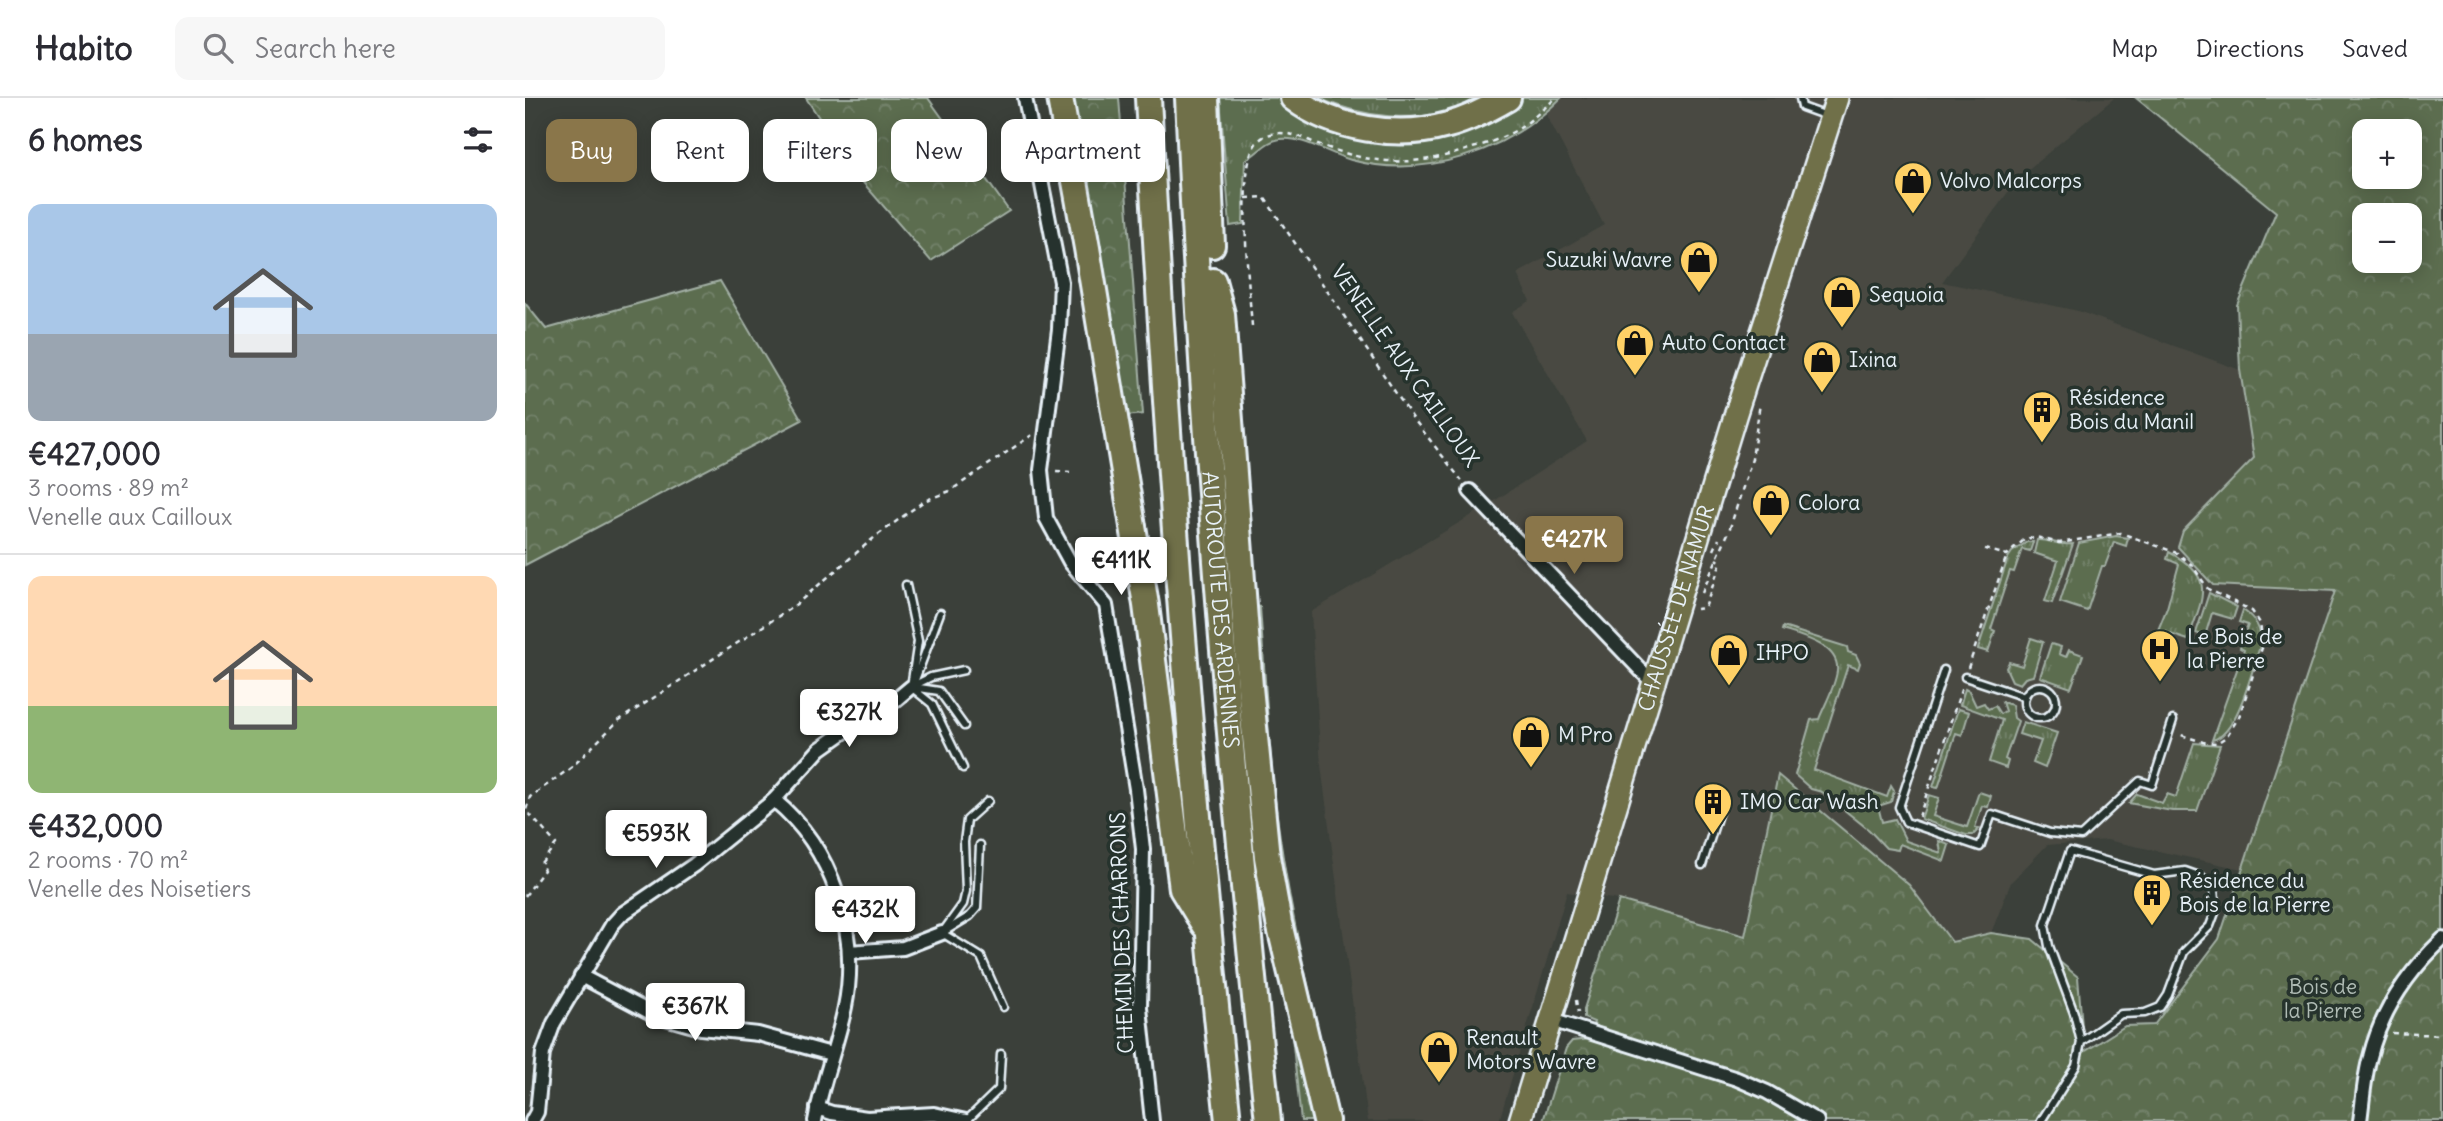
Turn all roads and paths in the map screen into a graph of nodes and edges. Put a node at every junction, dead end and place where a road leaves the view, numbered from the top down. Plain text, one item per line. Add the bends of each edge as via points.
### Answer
1 (1025, 98) edge
2 (1059, 98) edge
3 (1147, 98) edge
4 (1188, 98) edge
5 (1206, 98) edge
6 (1293, 98) edge
7 (1507, 98) edge
8 (1556, 98) edge
9 (1800, 98) edge
10 (1834, 108) edge
11 (1246, 198) junction
12 (1213, 281) junction
13 (1252, 326) dead end
14 (1757, 422) dead end
15 (1047, 426) junction
16 (1470, 491) joint
17 (1719, 539) dead end
18 (1985, 549) dead end
19 (2007, 555) junction
20 (1716, 559) junction
21 (906, 585) dead end
22 (940, 613) dead end
23 (964, 670) dead end
24 (1944, 670) dead end
25 (1965, 677) junction
26 (1653, 683) junction
27 (911, 687) junction
28 (2025, 696) junction
29 (1227, 702) junction
30 (2172, 720) dead end
31 (964, 726) dead end
32 (2169, 731) junction
33 (964, 768) dead end
34 (774, 800) junction
35 (988, 801) dead end
36 (1721, 805) dead end
37 (1917, 825) junction
38 (980, 845) dead end
39 (1702, 865) dead end
40 (525, 896) edge
41 (1208, 932) junction
42 (943, 933) junction
43 (2443, 939) edge
44 (849, 952) junction
45 (581, 976) junction
46 (1003, 1007) dead end
47 (1551, 1020) junction
48 (2378, 1033) junction
49 (2443, 1035) edge
50 (2081, 1042) junction
51 (831, 1054) junction
52 (1001, 1054) dead end
53 (816, 1115) edge
54 (532, 1121) edge
55 (966, 1121) edge
56 (1152, 1121) edge
57 (1228, 1121) edge
58 (1268, 1121) edge
59 (1326, 1121) edge
60 (1520, 1121) edge
61 (1817, 1121) edge
62 (2041, 1121) edge
63 (2360, 1121) edge

1 - 15 street, CHEMIN DES CHARRONS via 1061,282
2 - 41 highway via 1146,605 1182,889
3 - 41 highway, AUTOROUTE DES ARDENNES via 1161,345
4 - 29 highway, AUTOROUTE DES ARDENNES via 1203,385
5 - 12 highway
6 - 7 highway via 1328,118 1352,125 1407,131 1481,114
8 - 11 path via 1521,127 1440,159 1389,162 1356,157 1282,132 1266,135 1255,144 1248,160
9 - 10 lane via 1802,107
10 - 26 main road, CHAUSSÉE DE NAMUR
11 - 13 path
11 - 16 path, VENELLE AUX CAILLOUX via 1264,197 1412,417
12 - 29 highway via 1239,644
12 - 59 highway via 1222,314 1267,857
14 - 20 path via 1752,459
15 - 40 path via 950,491 924,501 794,606 618,721 572,767 530,797 526,810 556,844
15 - 56 street, CHEMIN DES CHARRONS via 1041,470 1046,518 1070,562 1106,605 1136,789 1143,849 1140,1008
16 - 26 street, VENELLE AUX CAILLOUX
17 - 20 path via 1711,557
18 - 19 path
19 - 25 path
19 - 32 path via 2036,537 2059,543 2121,533 2177,553 2192,565 2208,589 2252,611 2260,623 2263,645 2234,728 2217,743
20 - 20 path via 1721,562 1705,608 1696,609
21 - 27 lane via 918,641
22 - 27 lane
23 - 27 lane
24 - 37 lane via 1899,807 1906,822
25 - 28 lane
25 - 37 path
26 - 47 main road, CHAUSSÉE DE NAMUR
27 - 31 lane via 939,691
27 - 33 lane via 932,705
27 - 34 street via 886,708 820,748
28 - 28 lane via 2026,709 2034,716 2049,715 2055,707 2055,696 2043,687 2033,688
29 - 58 highway, AUTOROUTE DES ARDENNES
30 - 32 lane
32 - 37 lane via 2152,785 2140,781 2081,836 2050,833 1992,814 1980,846
34 - 44 street via 802,827 830,875 844,917
34 - 45 street via 694,865 622,914
35 - 42 lane via 967,820 966,891 963,904
36 - 39 lane
38 - 42 lane via 977,908
41 - 57 highway, AUTOROUTE DES ARDENNES
42 - 44 street via 903,948
42 - 46 lane via 981,957
43 - 48 street via 2395,996
44 - 51 street via 845,1006
45 - 51 street via 655,1015 701,1028 758,1034
45 - 54 street via 547,1040
47 - 60 main road, CHAUSSÉE DE NAMUR
47 - 61 street via 1737,1079
48 - 49 path
48 - 63 street via 2369,1058
50 - 50 lane via 2046,925 2070,851 2154,876 2185,871 2202,877 2214,890 2216,909 2210,926 2184,952 2168,995 2159,1007 2121,1014
50 - 62 lane via 2076,1066
51 - 53 street
52 - 55 lane via 999,1089
53 - 55 street via 934,1114

